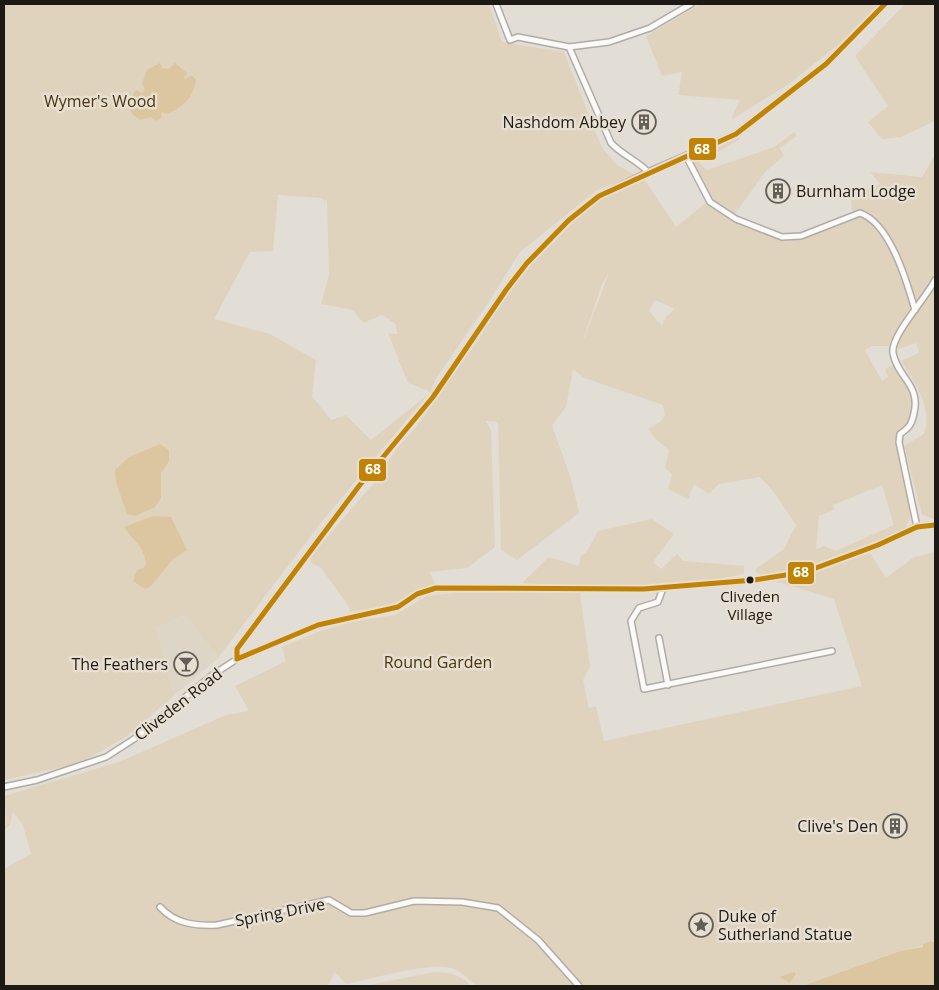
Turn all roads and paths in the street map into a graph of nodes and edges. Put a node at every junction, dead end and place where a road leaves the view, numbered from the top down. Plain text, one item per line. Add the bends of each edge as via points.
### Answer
1 (496, 4) edge
2 (691, 4) edge
3 (885, 4) edge
4 (569, 46) junction
5 (686, 156) junction
6 (648, 172) junction
7 (935, 280) edge
8 (915, 310) junction
9 (935, 525) edge
10 (917, 527) junction
11 (663, 588) junction
12 (659, 638) dead end
13 (832, 651) dead end
14 (237, 659) junction
15 (668, 685) junction
16 (4, 787) edge
17 (160, 907) dead end
18 (579, 986) edge

1 - 4 street via 510,40 518,37
2 - 4 street via 650,28 609,42
3 - 5 street via 826,64 791,92 736,134
4 - 6 street via 611,143
5 - 6 street
5 - 8 street via 710,202 736,219 782,237 801,236 860,213 869,216 886,235
6 - 14 street via 584,206 527,263 434,398 360,486 275,596 237,649
7 - 8 street
8 - 10 street via 896,339 892,352 915,392 911,426 900,434 899,442
9 - 10 street, Cliveden Road
10 - 11 street, Cliveden Road via 805,572
11 - 14 street, Cliveden Road via 436,588 417,594 398,607 318,625
11 - 15 street via 658,602 639,608 633,614 630,626 644,689
12 - 15 street
13 - 15 street
14 - 16 street, Cliveden Road via 106,757 45,778
17 - 18 street, Spring Drive via 168,916 204,926 328,900 351,913 365,913 414,901 462,902 498,908 538,940

